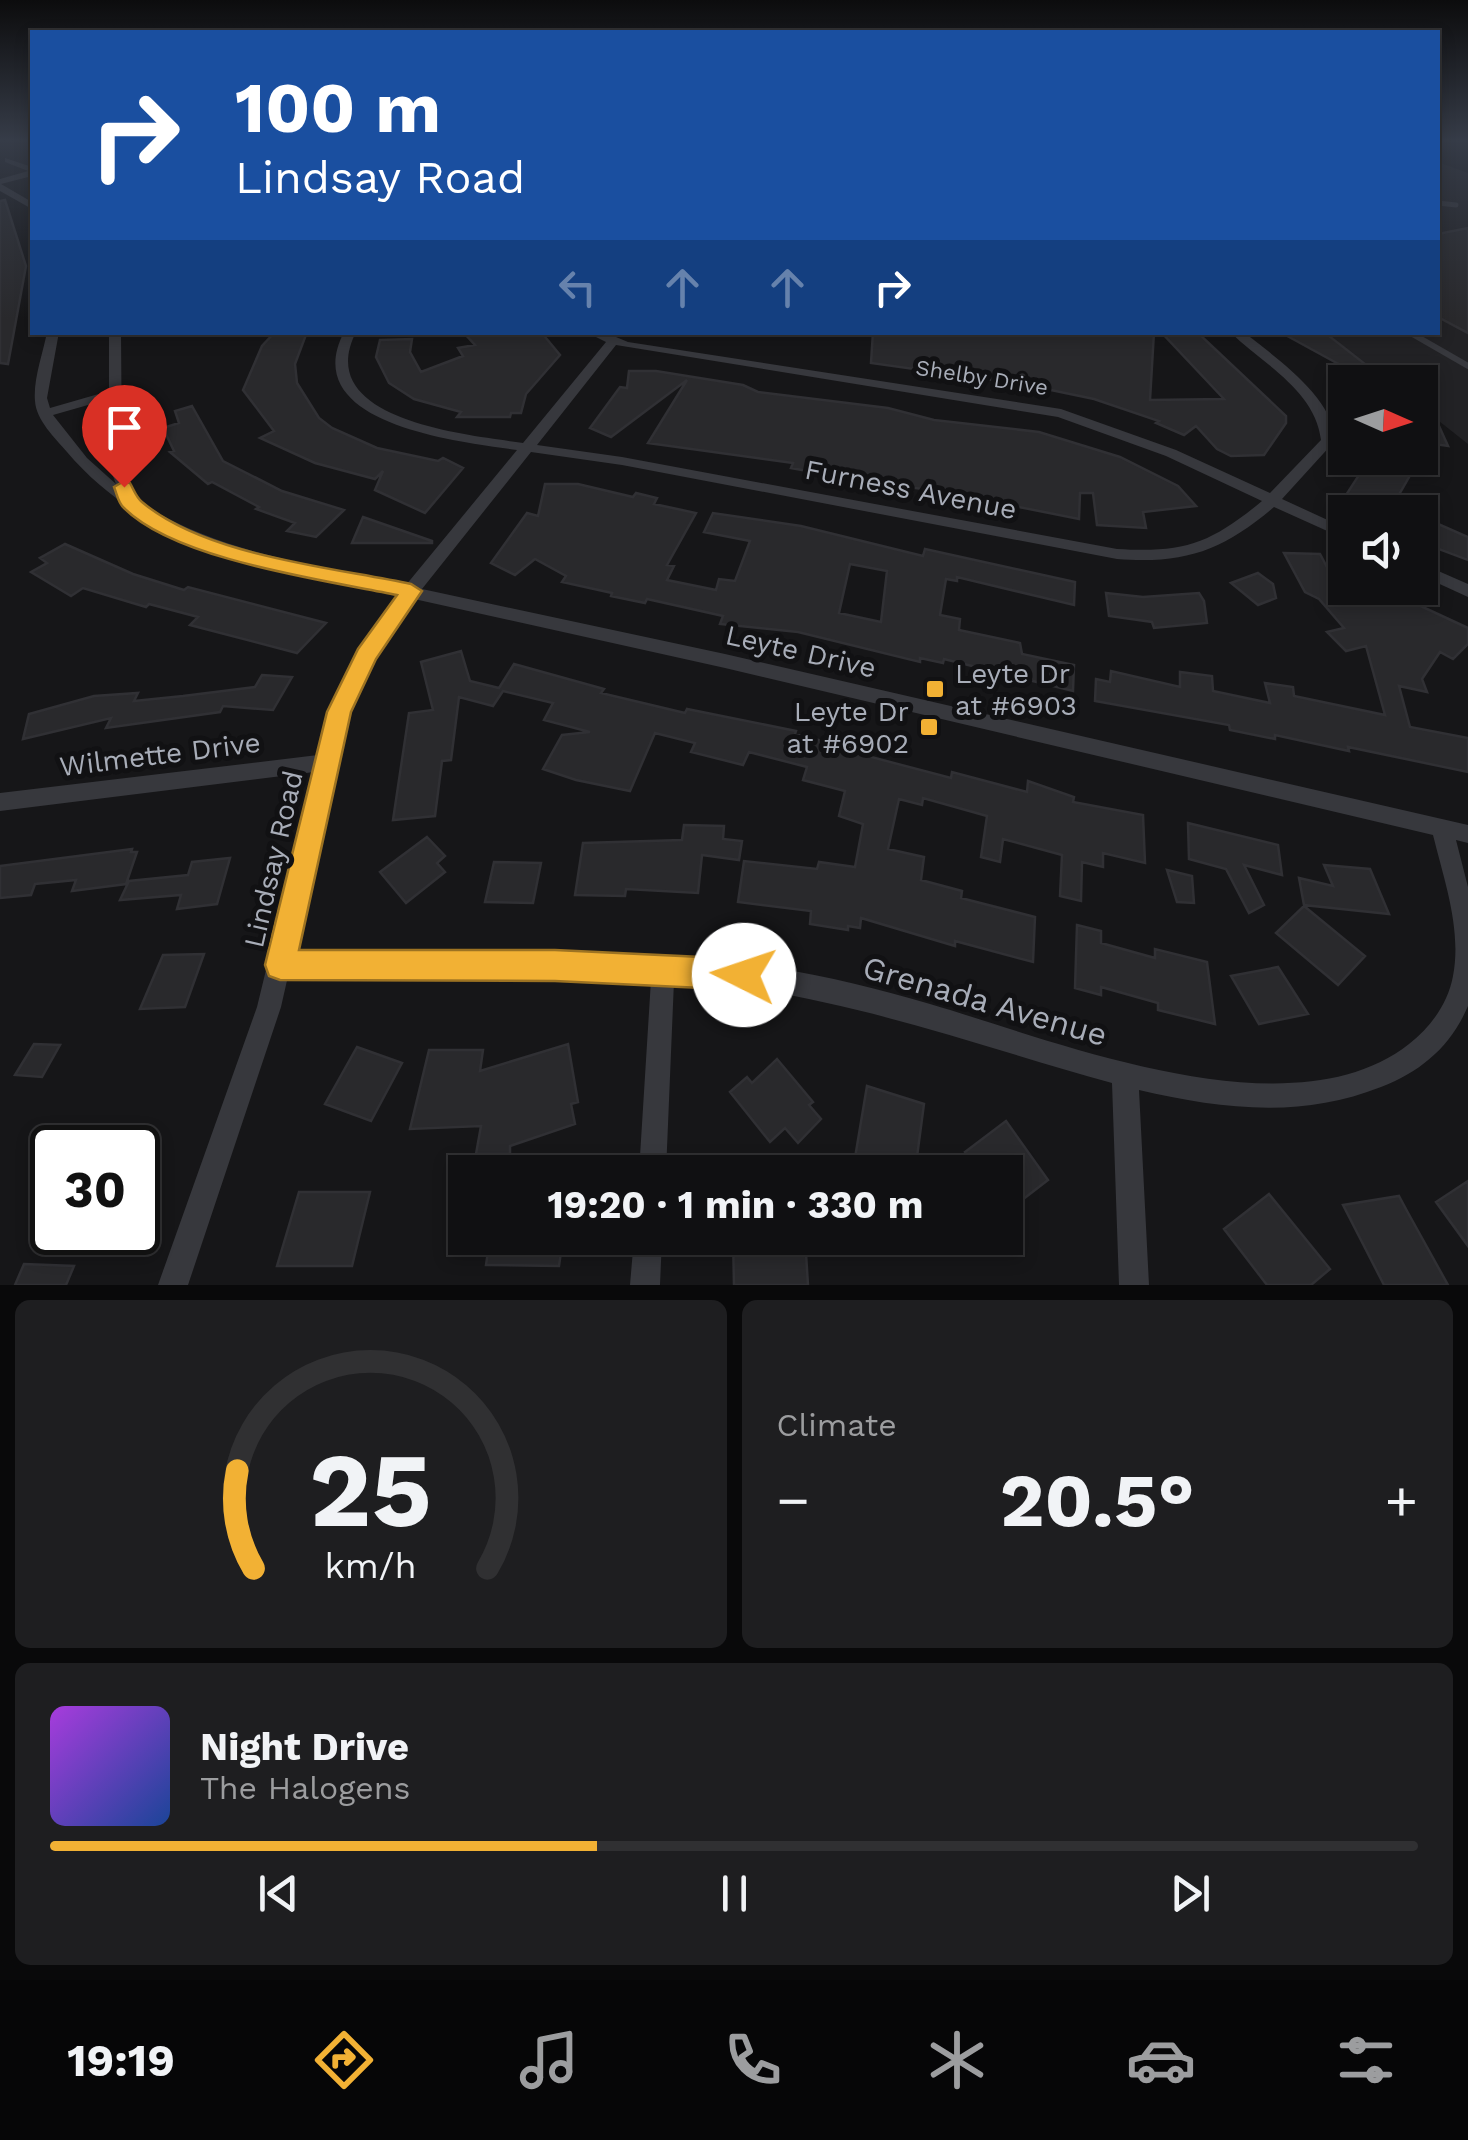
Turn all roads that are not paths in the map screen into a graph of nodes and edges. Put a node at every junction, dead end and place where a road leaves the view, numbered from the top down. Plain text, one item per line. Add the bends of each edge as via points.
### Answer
1 (1440, 202) edge
2 (1456, 204) dead end
3 (52, 335) edge
4 (115, 335) edge
5 (348, 335) edge
6 (598, 335) edge
7 (1239, 335) edge
8 (1414, 335) edge
9 (612, 342) junction
10 (1468, 366) edge
11 (115, 394) junction
12 (45, 413) junction
13 (530, 446) junction
14 (1270, 501) junction
15 (130, 503) junction
16 (1328, 527) edge
17 (1438, 577) edge
18 (411, 591) junction
19 (1468, 591) edge
20 (326, 762) junction
21 (0, 802) edge
22 (1442, 828) junction
23 (1468, 834) edge
24 (280, 965) junction
25 (663, 968) junction
26 (1125, 1076) junction
27 (653, 1155) edge
28 (647, 1255) edge
29 (173, 1285) edge
30 (646, 1285) edge
31 (1134, 1285) edge

1 - 2 lane
3 - 12 street via 41,398
4 - 11 street
5 - 13 street, Furness Avenue via 341,369 362,404 432,430
6 - 9 street, Shelby Drive
7 - 14 street, Furness Avenue via 1310,398 1329,430 1315,456
8 - 10 lane
9 - 13 street, Lindsay Road
9 - 14 street, Shelby Drive via 1061,413 1172,453
11 - 12 street
11 - 15 street via 114,463
12 - 15 street, Leyte Drive via 99,480
13 - 14 street, Furness Avenue via 1138,554 1197,549
13 - 18 street, Lindsay Road
14 - 16 street, Shelby Drive
15 - 18 street, Leyte Drive via 210,545
17 - 19 street
18 - 20 street, Lindsay Road via 348,689
18 - 22 street, Leyte Drive
20 - 21 street, Wilmette Drive
20 - 24 street, Lindsay Road
22 - 23 street, Leyte Drive
22 - 26 street, Grenada Avenue via 1464,932 1464,982 1448,1022 1412,1060 1359,1086 1297,1097 1261,1098
24 - 25 street, Grenada Avenue
24 - 29 street, Lindsay Road
25 - 26 street, Grenada Avenue via 803,984
25 - 27 street
26 - 31 street
28 - 30 street

